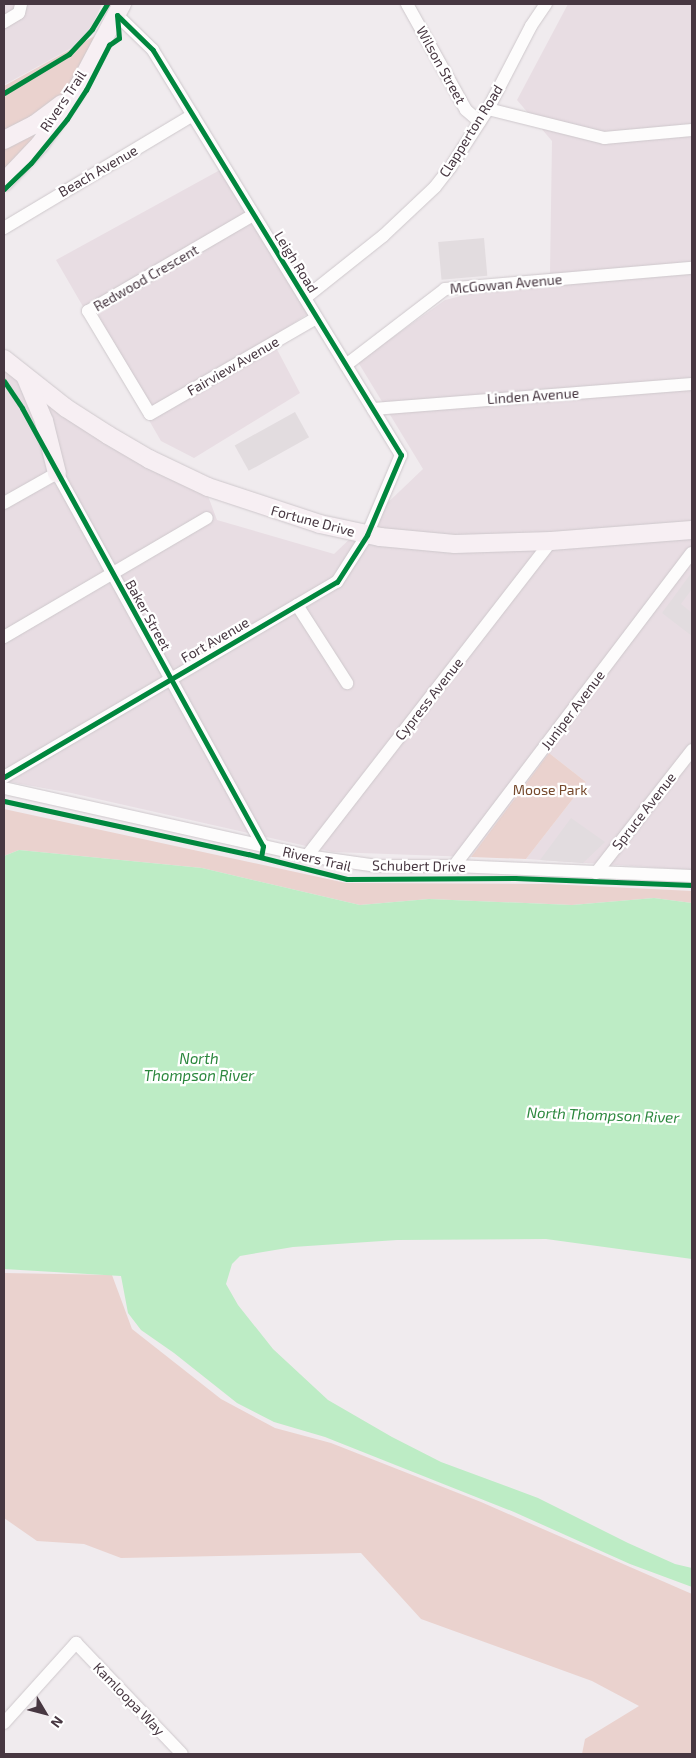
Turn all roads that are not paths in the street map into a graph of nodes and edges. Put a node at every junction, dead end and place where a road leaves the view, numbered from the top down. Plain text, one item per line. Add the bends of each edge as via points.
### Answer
1 (21, 4) edge
2 (406, 4) edge
3 (546, 4) edge
4 (120, 9) edge
5 (4, 22) edge
6 (74, 95) junction
7 (488, 109) junction
8 (193, 115) junction
9 (480, 122) junction
10 (692, 130) edge
11 (4, 140) edge
12 (4, 182) edge
13 (253, 215) junction
14 (4, 228) edge
15 (692, 268) edge
16 (305, 298) junction
17 (316, 318) junction
18 (4, 359) edge
19 (346, 366) junction
20 (26, 377) junction
21 (692, 384) edge
22 (373, 409) junction
23 (150, 414) joint
24 (57, 473) junction
25 (4, 503) edge
26 (207, 518) dead end
27 (692, 530) edge
28 (367, 535) junction
29 (551, 541) junction
30 (692, 553) edge
31 (112, 573) junction
32 (297, 605) junction
33 (4, 637) edge
34 (171, 678) junction
35 (348, 683) dead end
36 (692, 750) edge
37 (4, 777) edge
38 (4, 788) edge
39 (263, 846) junction
40 (307, 856) junction
41 (454, 866) junction
42 (596, 872) junction
43 (692, 876) edge
44 (4, 1722) edge
45 (182, 1754) edge

1 - 5 street via 19,13
2 - 9 street, Wilson Street via 466,110
3 - 7 street, Clapperton Road
4 - 6 main road
4 - 8 street, Leigh Road via 153,50
6 - 11 main road via 34,125
6 - 12 main road via 40,144
7 - 9 street, Clapperton Road
7 - 10 street via 604,138
8 - 13 street, Leigh Road
8 - 14 street, Beach Avenue
9 - 16 street, Clapperton Road via 435,186 383,236
13 - 16 street, Leigh Road
13 - 23 street, Redwood Crescent via 88,310
15 - 19 street, McGowan Avenue via 445,289
16 - 17 street, Leigh Road
17 - 19 street, Leigh Road
17 - 23 street, Fairview Avenue
18 - 20 main road, Fortune Drive
19 - 22 street, Leigh Road
20 - 24 main road via 44,421
20 - 28 main road, Fortune Drive via 108,436 208,487 293,516
21 - 22 street, Linden Avenue
22 - 28 street, Leigh Road via 401,455
24 - 25 street
24 - 31 street, Baker Street
26 - 31 street
27 - 29 main road, Fortune Drive
28 - 29 main road, Fortune Drive via 455,544
28 - 32 street, Fort Avenue via 337,582
29 - 40 street, Cypress Avenue
30 - 41 street, Juniper Avenue
31 - 33 street
31 - 34 street, Baker Street
32 - 34 street, Fort Avenue
32 - 35 street
34 - 37 street, Fort Avenue
34 - 39 street, Baker Street
36 - 42 street, Spruce Avenue
38 - 39 street, Schubert Drive
39 - 40 street, Schubert Drive
40 - 41 street, Schubert Drive via 376,866
41 - 42 street, Schubert Drive
42 - 43 street, Schubert Drive
44 - 45 street, Kamloopa Way via 76,1643

